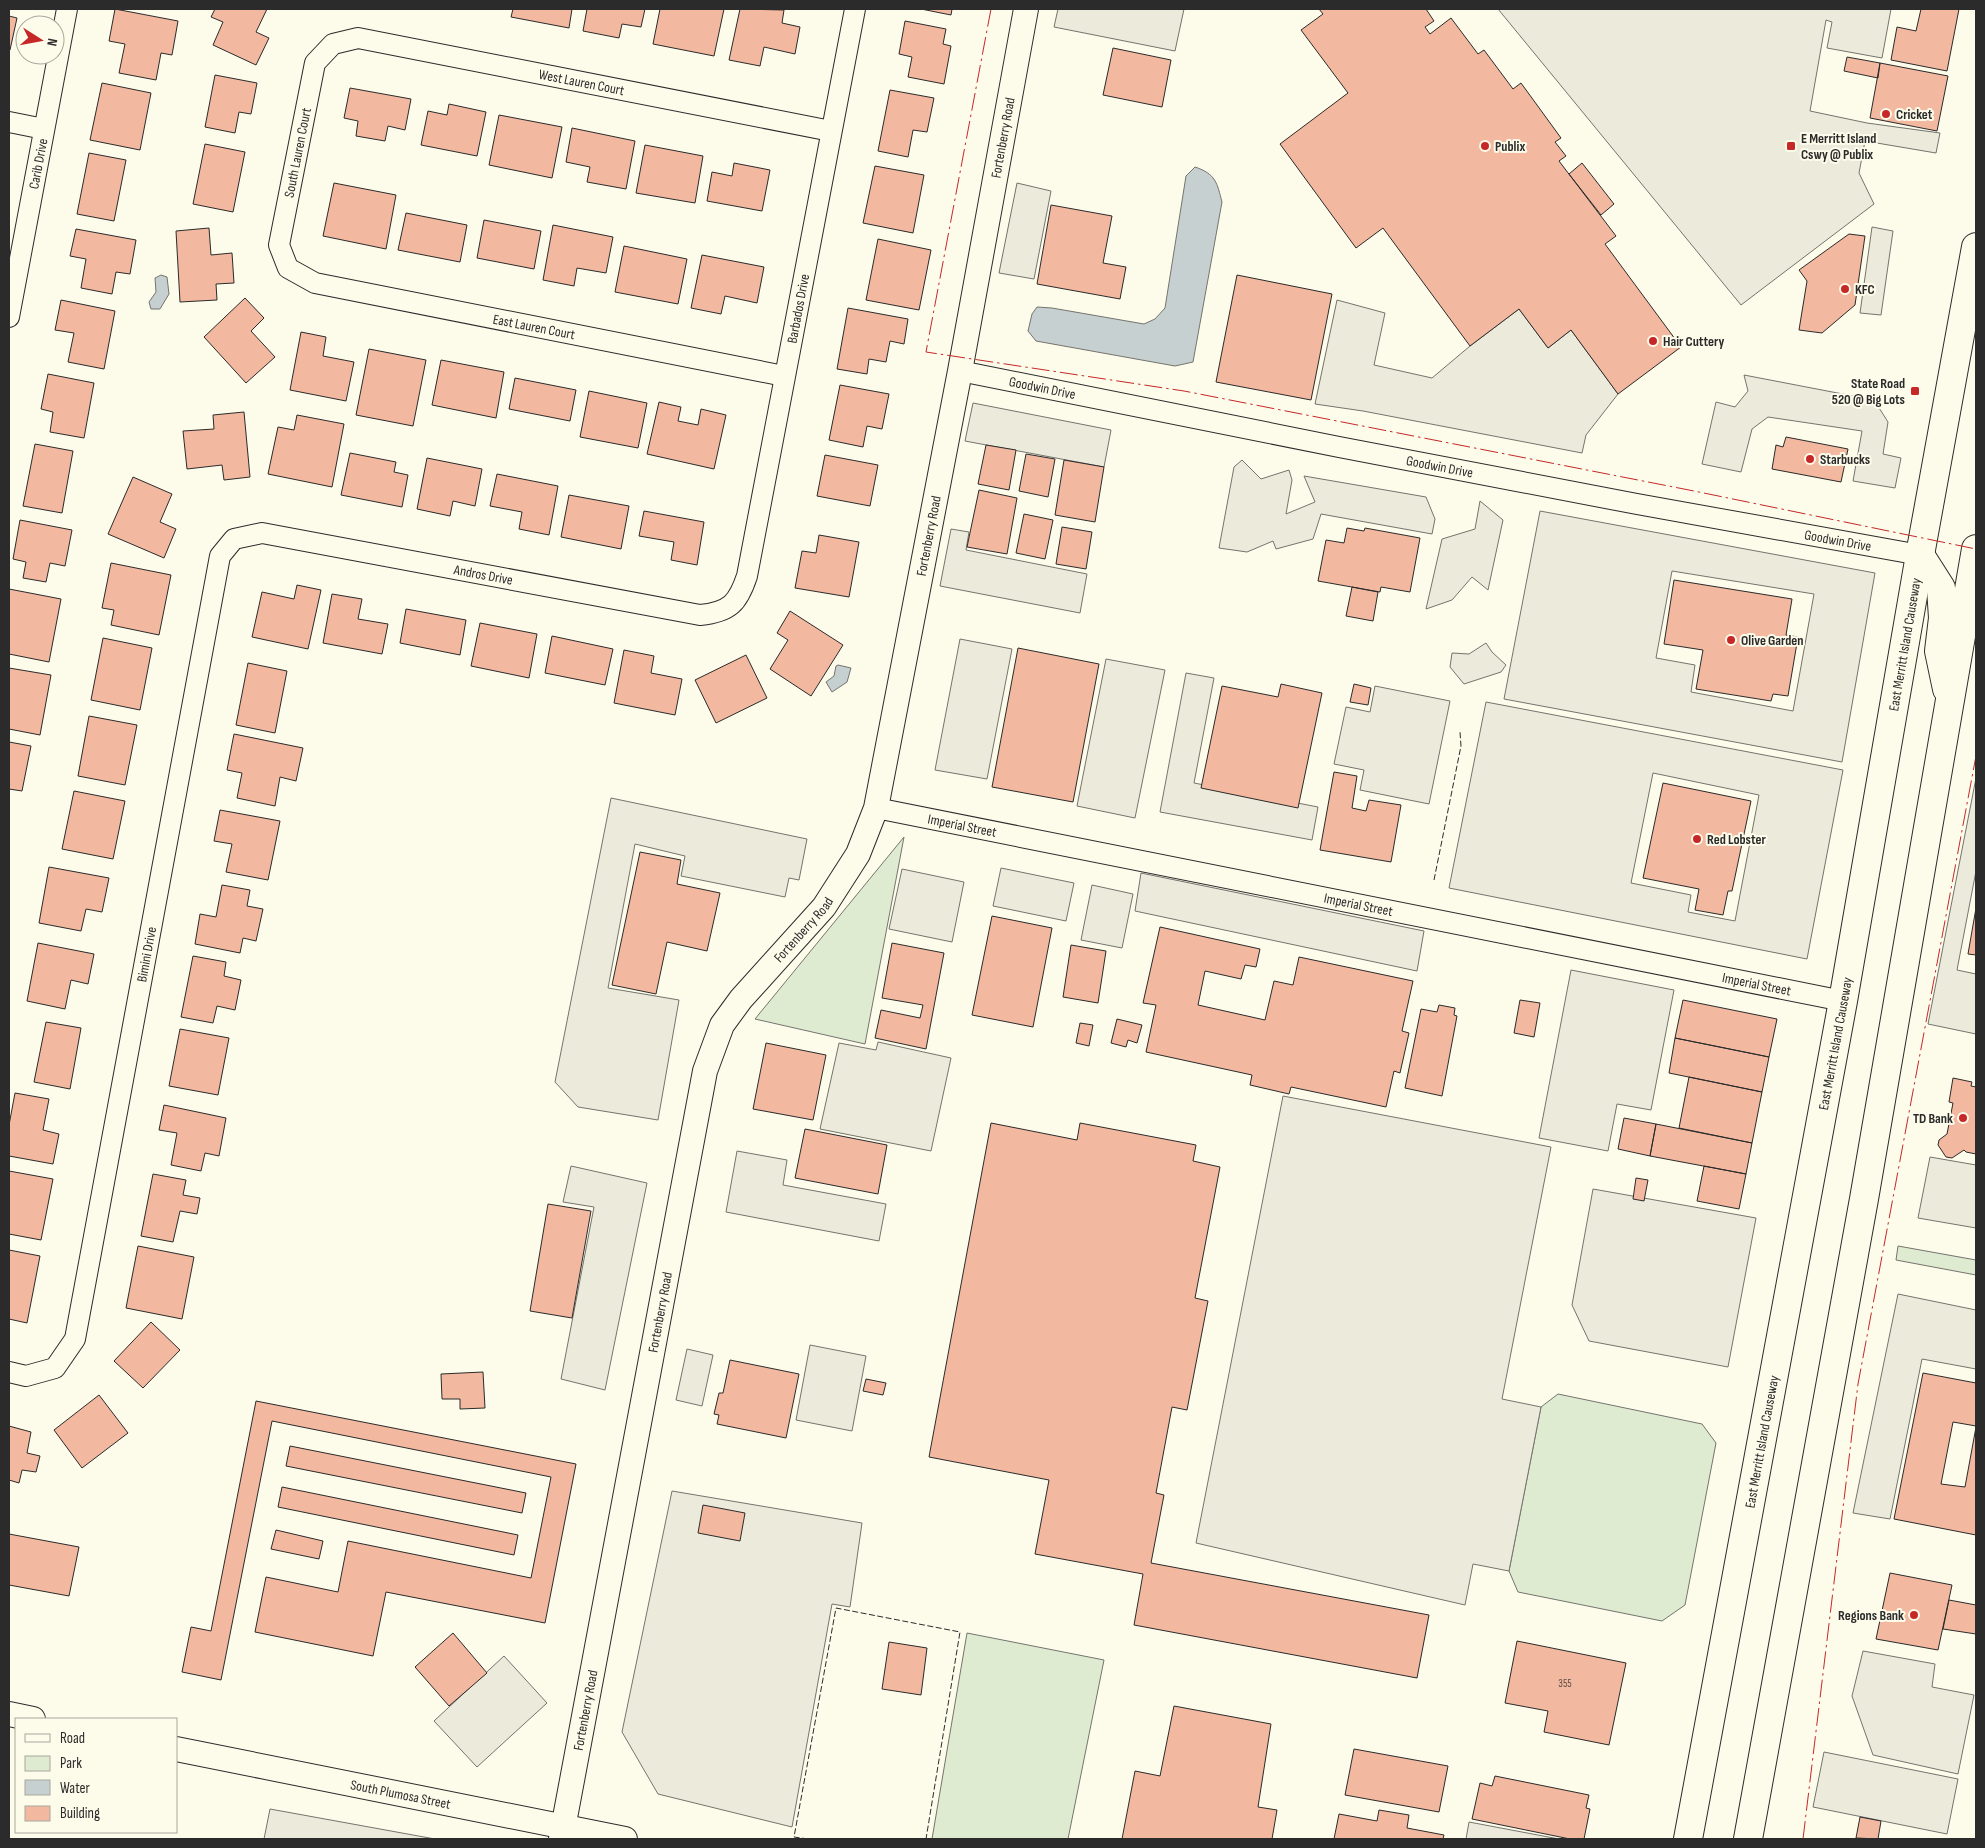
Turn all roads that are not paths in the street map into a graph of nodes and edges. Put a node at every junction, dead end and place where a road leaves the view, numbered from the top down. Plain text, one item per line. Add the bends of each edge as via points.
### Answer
1 (67, 9) edge
2 (855, 9) edge
3 (1026, 9) edge
4 (333, 44) joint
5 (9, 122) edge
6 (44, 128) junction
7 (830, 131) junction
8 (1976, 247) edge
9 (288, 268) joint
10 (9, 317) edge
11 (960, 371) junction
12 (784, 376) junction
13 (234, 539) joint
14 (1976, 549) edge
15 (1920, 555) junction
16 (732, 606) joint
17 (1950, 702) junction
18 (876, 808) junction
19 (1843, 1001) junction
20 (9, 1372) edge
21 (9, 1714) edge
22 (29, 1718) edge
23 (178, 1749) edge
24 (562, 1833) edge
25 (626, 1839) edge
26 (1688, 1839) edge
27 (1748, 1839) edge

1 - 6 street, Carib Drive
2 - 7 street, Barbados Drive
3 - 11 street, Fortenberry Road
4 - 7 street, West Lauren Court via 358,38
4 - 9 street, South Lauren Court via 315,63 280,245
5 - 6 street
6 - 10 street, Carib Drive
7 - 12 street, Barbados Drive
8 - 15 main road, East Merritt Island Causeway
9 - 12 street, East Lauren Court via 314,283
11 - 15 street, Goodwin Drive via 1636,504
11 - 18 street, Fortenberry Road
12 - 16 street, Barbados Drive via 747,576 742,592
13 - 16 street, Andros Drive via 262,533 700,616 717,614
13 - 20 street, Bimini Drive via 220,556 75,1339 55,1368 26,1376
14 - 17 main road
15 - 17 main road via 1941,588 1943,618 1938,651
15 - 19 main road, East Merritt Island Causeway
17 - 27 main road
18 - 19 street, Imperial Street
18 - 24 street, Fortenberry Road via 858,854 824,907 741,999 722,1025 705,1071
19 - 26 main road, East Merritt Island Causeway
21 - 22 street
23 - 24 street, South Plumosa Street
24 - 25 street, South Plumosa Street

